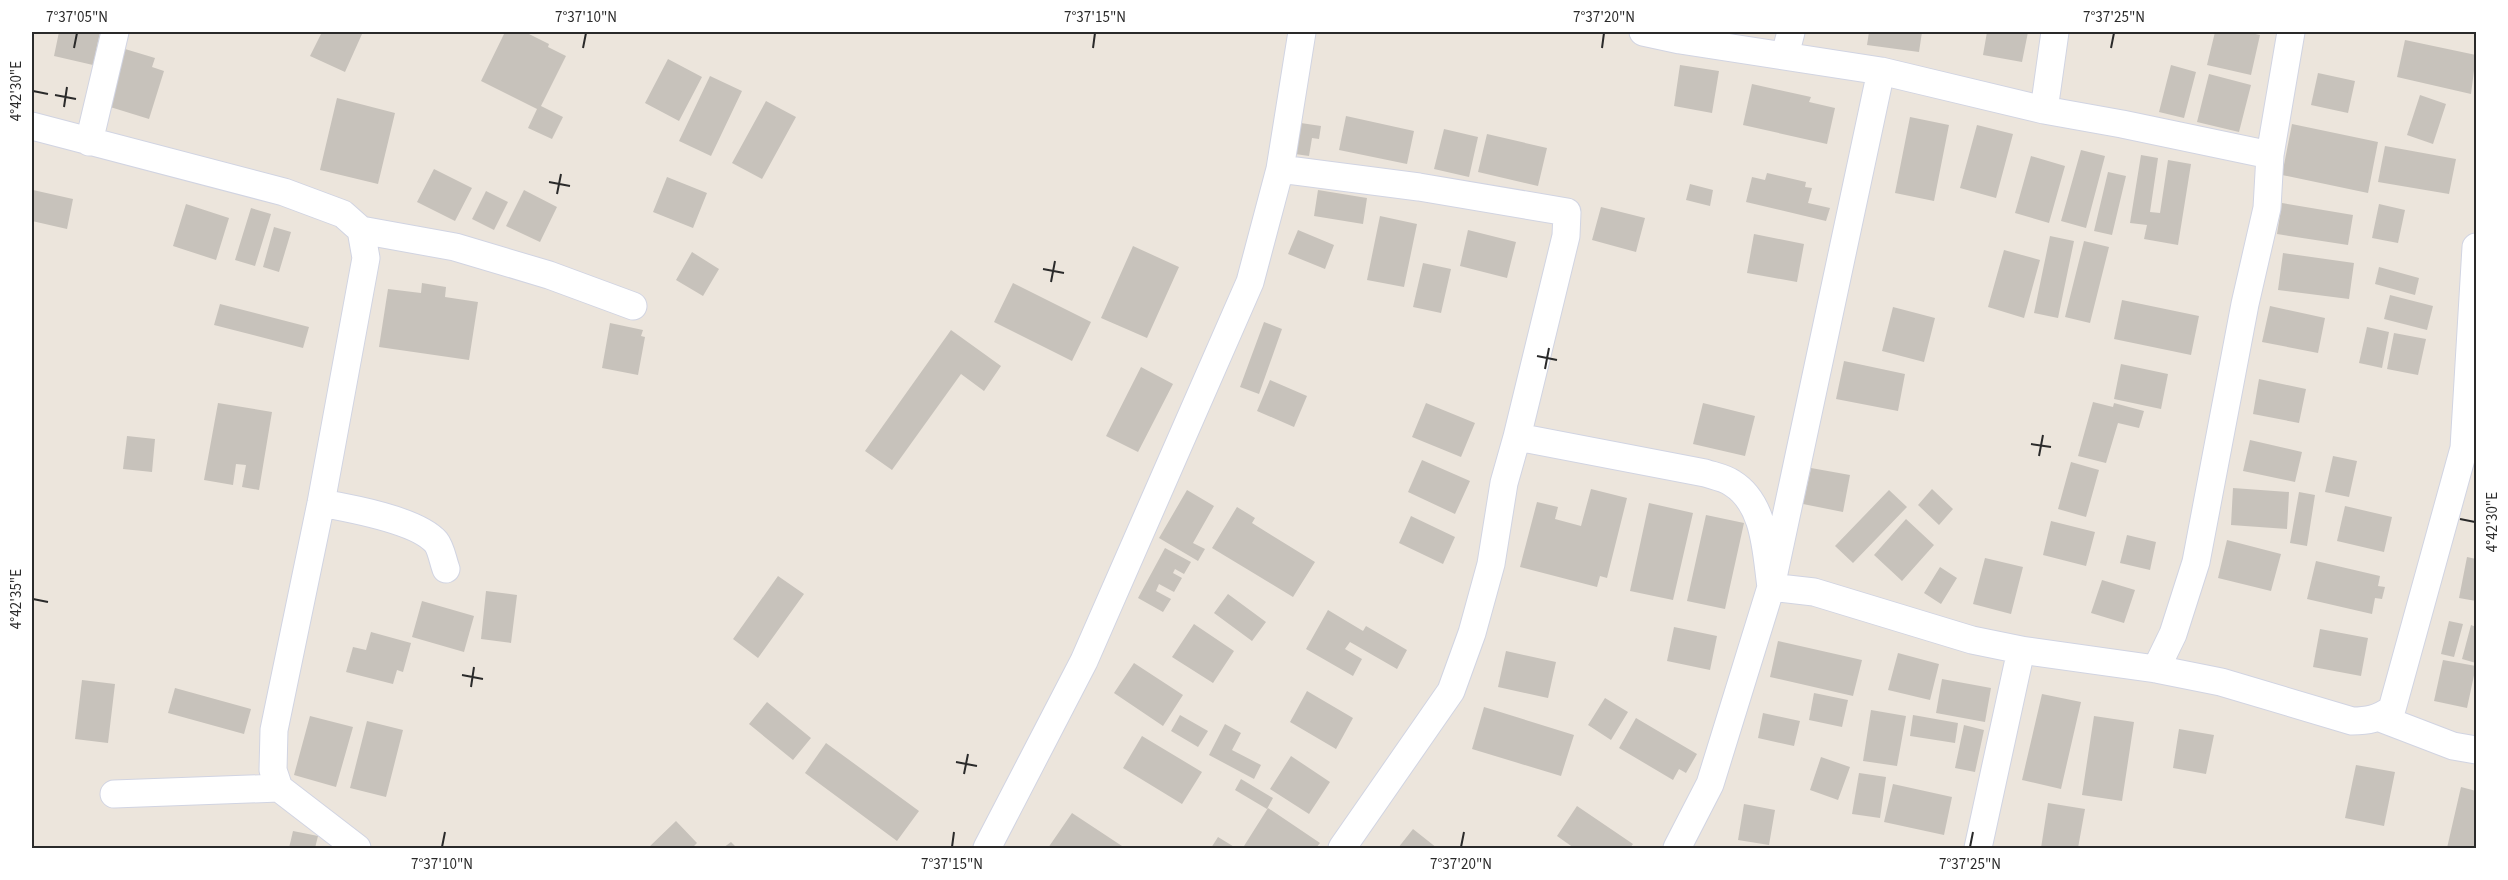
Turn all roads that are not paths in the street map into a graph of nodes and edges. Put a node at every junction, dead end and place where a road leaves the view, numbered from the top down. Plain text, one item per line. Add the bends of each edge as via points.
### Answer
1 (115, 32) edge
2 (1302, 32) edge
3 (1643, 32) edge
4 (2055, 32) edge
5 (2291, 32) edge
6 (1788, 44) edge
7 (1881, 71) junction
8 (2044, 110) junction
9 (32, 126) edge
10 (89, 142) junction
11 (2271, 155) junction
12 (1280, 169) junction
13 (361, 230) junction
14 (2476, 247) edge
15 (633, 306) dead end
16 (1517, 437) junction
17 (2470, 455) edge
18 (321, 503) junction
19 (446, 569) dead end
20 (1771, 587) junction
21 (2021, 650) junction
22 (2156, 669) junction
23 (2380, 718) junction
24 (2476, 750) edge
25 (279, 788) junction
26 (114, 794) dead end
27 (357, 849) edge
28 (987, 849) edge
29 (1341, 849) edge
30 (1677, 849) edge
31 (1978, 849) edge

1 - 10 street
2 - 12 street
3 - 6 street via 1680,40
4 - 8 street
5 - 11 street
6 - 7 street
7 - 8 street
7 - 20 street
8 - 11 street
9 - 10 street
10 - 13 street via 284,192 343,214
11 - 22 street via 2267,208 2196,562 2173,634
12 - 16 street via 1567,212 1566,236
12 - 28 street via 1250,282 1205,389 1084,661
13 - 15 street via 454,247 549,275
13 - 18 street via 366,258
14 - 17 street
16 - 20 street via 1705,473 1733,483 1751,501 1763,531
16 - 29 street via 1503,483 1491,564 1451,690
17 - 23 street via 2392,709
18 - 19 street via 354,508 423,532 437,543
18 - 25 street via 274,730 273,770
20 - 21 street via 1814,592 1972,640
20 - 30 street via 1710,784
21 - 22 street
21 - 31 street
22 - 23 street via 2221,682 2352,721
23 - 24 street via 2453,746
25 - 26 street
25 - 27 street

